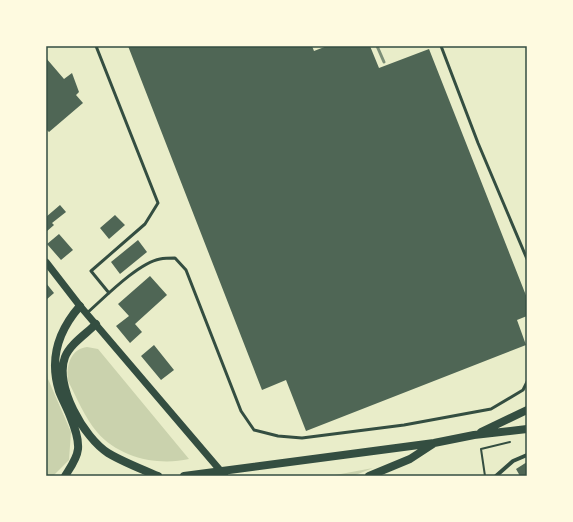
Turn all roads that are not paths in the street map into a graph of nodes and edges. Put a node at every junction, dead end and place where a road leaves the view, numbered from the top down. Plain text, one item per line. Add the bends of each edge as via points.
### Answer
1 (96, 46) edge
2 (441, 46) edge
3 (527, 259) edge
4 (46, 262) edge
5 (109, 293) junction
6 (80, 306) junction
7 (86, 313) junction
8 (96, 324) junction
9 (527, 382) edge
10 (527, 410) edge
11 (527, 429) edge
12 (474, 435) junction
13 (434, 444) junction
14 (527, 455) edge
15 (65, 476) edge
16 (158, 476) edge
17 (184, 476) edge
18 (225, 476) edge
19 (370, 476) edge
20 (496, 476) edge

1 - 5 lane via 158,203 145,224 91,271
2 - 3 lane via 478,143
4 - 6 street
5 - 7 lane
5 - 9 lane via 123,280 151,262 175,258 186,270 241,411 254,430 278,436 302,438 404,425 491,409 523,390
6 - 7 street
6 - 15 main road via 61,334 55,357 59,391 76,432 78,448 75,460
7 - 8 street
8 - 16 main road via 71,347 65,357 62,370 64,386 72,408 93,441 107,452
8 - 18 street
10 - 12 main road
11 - 12 main road
12 - 13 main road
13 - 17 main road
13 - 19 main road via 410,459
14 - 20 street via 513,461

